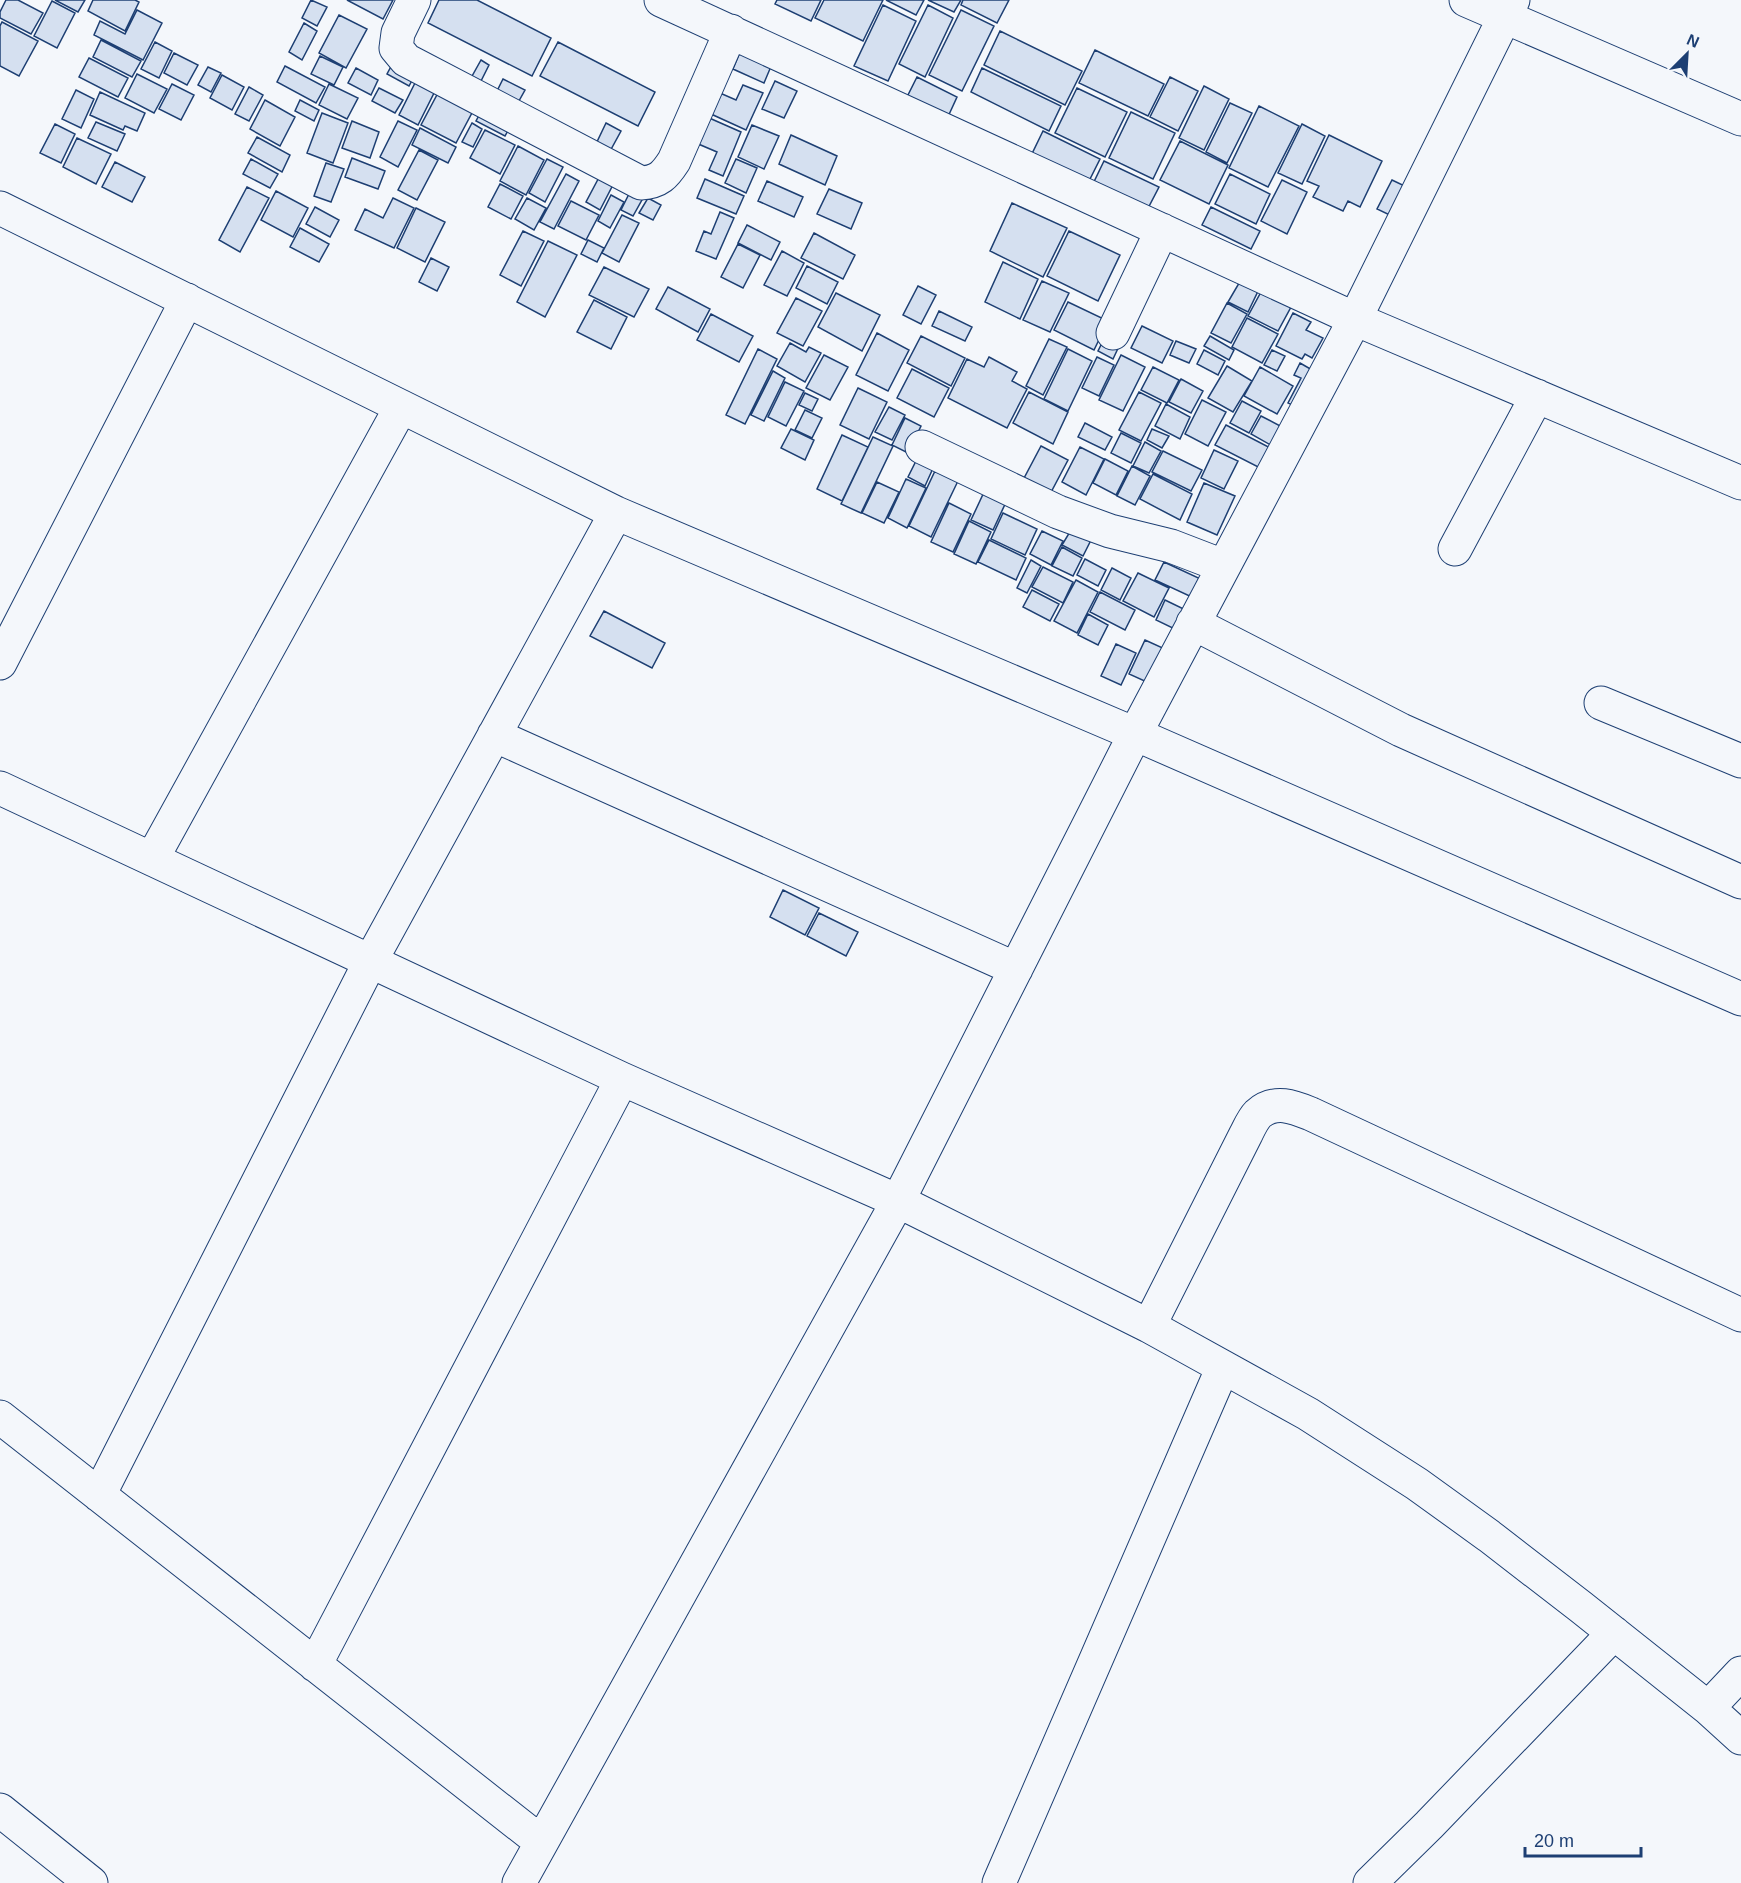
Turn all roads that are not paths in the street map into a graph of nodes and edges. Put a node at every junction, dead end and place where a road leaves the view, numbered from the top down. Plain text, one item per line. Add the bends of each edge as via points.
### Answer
1 (414, 0) edge
2 (661, 0) edge
3 (1466, 0) edge
4 (1508, 9) edge
5 (731, 31) junction
6 (1741, 119) edge
7 (0, 208) edge
8 (1162, 230) junction
9 (187, 300) junction
10 (1355, 319) junction
11 (1113, 333) dead end
12 (1537, 396) junction
13 (401, 407) junction
14 (922, 447) dead end
15 (1741, 483) edge
16 (616, 513) junction
17 (1455, 549) dead end
18 (1223, 566) junction
19 (1193, 623) junction
20 (0, 663) edge
21 (1601, 703) dead end
22 (1135, 734) junction
23 (494, 735) junction
24 (1741, 761) edge
25 (0, 788) edge
26 (152, 859) junction
27 (1741, 882) edge
28 (370, 962) junction
29 (1016, 969) junction
30 (1741, 999) edge
31 (622, 1078) junction
32 (898, 1201) junction
33 (1741, 1315) edge
34 (1149, 1326) junction
35 (1222, 1367) junction
36 (0, 1417) edge
37 (99, 1495) junction
38 (1614, 1633) junction
39 (315, 1665) junction
40 (1741, 1672) edge
41 (1708, 1708) junction
42 (1741, 1738) edge
43 (0, 1810) edge
44 (541, 1842) junction
45 (91, 1883) edge
46 (519, 1883) edge
47 (999, 1883) edge
48 (1370, 1883) edge

1 - 5 street via 398,33 396,48 406,60 641,183 665,175 674,160
2 - 5 street
3 - 4 street
4 - 6 street
4 - 10 street
5 - 8 street
7 - 9 street
8 - 10 street
8 - 11 street
9 - 13 street
9 - 20 street
10 - 12 street
10 - 18 street
12 - 15 street
12 - 17 street
13 - 16 street
13 - 26 street
14 - 18 street via 1058,512
16 - 22 street
16 - 23 street
18 - 19 street
19 - 22 street
19 - 27 street via 1401,730
21 - 24 street
22 - 29 street
22 - 30 street
23 - 28 street
23 - 29 street
25 - 26 street
26 - 28 street
28 - 31 street
28 - 37 street
29 - 32 street
31 - 32 street
31 - 39 street
32 - 34 street
32 - 44 street
33 - 34 street via 1311,1114 1289,1105 1275,1105 1258,1114 1246,1134
34 - 35 street
35 - 38 street via 1308,1414 1417,1484
35 - 47 street
36 - 37 street
37 - 39 street
38 - 41 street
38 - 48 street
39 - 44 street
40 - 41 street
41 - 42 street
43 - 45 street
44 - 46 street

